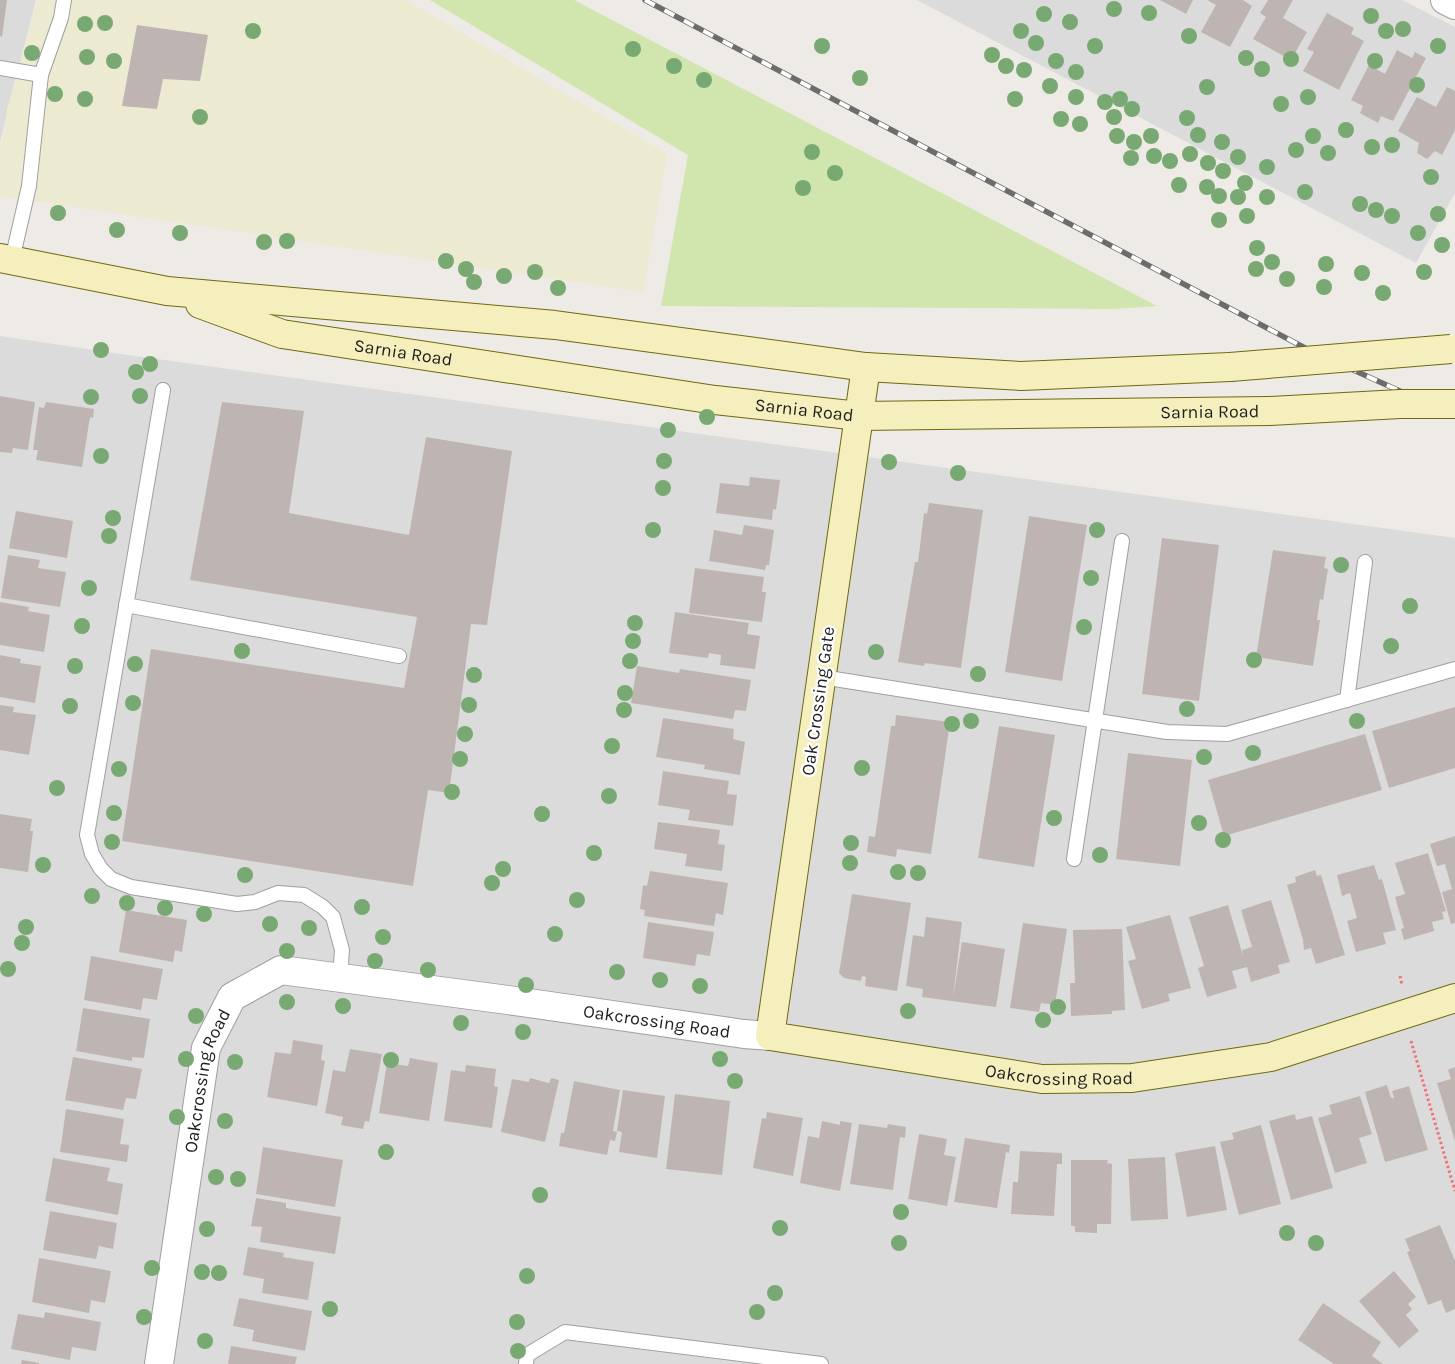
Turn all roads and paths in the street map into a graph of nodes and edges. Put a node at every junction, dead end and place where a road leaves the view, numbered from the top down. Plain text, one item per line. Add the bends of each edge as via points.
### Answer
1 (64, 0) edge
2 (1445, 0) edge
3 (1455, 5) edge
4 (0, 68) edge
5 (41, 75) junction
6 (6, 259) edge
7 (167, 292) junction
8 (1453, 349) edge
9 (866, 367) junction
10 (163, 390) dead end
11 (1455, 404) edge
12 (859, 416) junction
13 (1122, 541) dead end
14 (1365, 562) dead end
15 (126, 605) junction
16 (399, 656) dead end
17 (1455, 669) edge
18 (822, 677) junction
19 (1347, 700) junction
20 (1095, 720) junction
21 (1074, 859) dead end
22 (1400, 976) dead end
23 (340, 979) junction
24 (1455, 998) edge
25 (1407, 1014) junction
26 (770, 1036) junction
27 (1455, 1191) edge
28 (159, 1364) edge
29 (526, 1364) edge
30 (821, 1364) edge

1 - 5 lane
2 - 3 street
4 - 5 lane
5 - 6 lane via 29,186
6 - 7 main road, Sarnia Road
7 - 9 main road, Sarnia Road via 556,325
7 - 12 main road, Sarnia Road via 282,334 715,400
8 - 9 main road, Sarnia Road, bridge via 1230,367 1021,376
9 - 12 main road, Oak Crossing Gate
10 - 15 lane
11 - 12 main road, Sarnia Road, bridge via 1270,411
12 - 18 main road, Oak Crossing Gate
13 - 20 lane
14 - 19 lane
15 - 16 lane
15 - 23 lane via 87,835 100,869 111,879 131,887 237,904 256,902 278,893 304,895 333,917 342,950
17 - 19 lane
18 - 20 lane
18 - 26 main road, Oak Crossing Gate
19 - 20 lane via 1227,734 1167,732
20 - 21 lane
22 - 25 path
23 - 26 street, Oakcrossing Road
23 - 28 street, Oakcrossing Road via 281,970 232,997 206,1048
24 - 25 main road, Oakcrossing Road
25 - 26 main road, Oakcrossing Road via 1271,1057 1132,1078 1042,1078
25 - 27 path via 1413,1049
29 - 30 lane via 527,1355 565,1332

